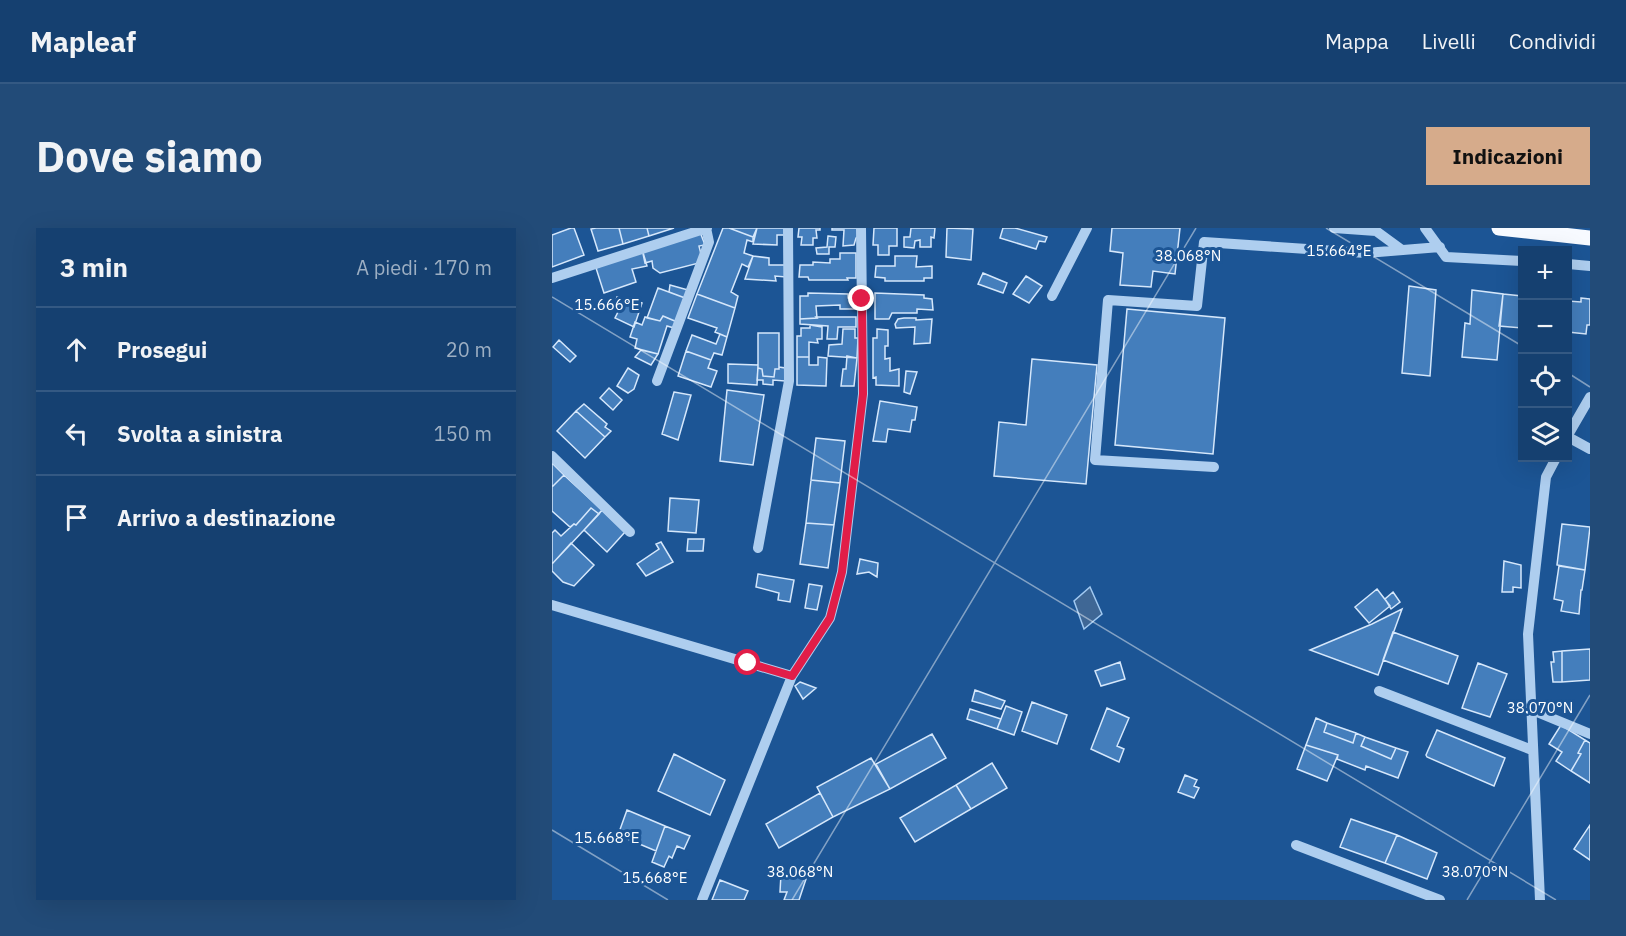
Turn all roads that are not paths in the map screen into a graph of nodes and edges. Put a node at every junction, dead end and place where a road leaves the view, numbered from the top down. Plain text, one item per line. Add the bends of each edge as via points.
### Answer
1 (706, 228) edge
2 (788, 228) edge
3 (861, 228) edge
4 (1087, 228) edge
5 (1334, 228) edge
6 (1425, 228) edge
7 (1499, 228) edge
8 (1590, 238) edge
9 (1440, 248) junction
10 (1402, 250) junction
11 (1518, 261) edge
12 (1572, 264) edge
13 (1590, 266) edge
14 (552, 278) edge
15 (1052, 296) dead end
16 (657, 381) dead end
17 (1590, 397) edge
18 (1572, 429) edge
19 (1572, 438) edge
20 (1590, 449) edge
21 (552, 456) edge
22 (1554, 462) edge
23 (1214, 467) dead end
24 (630, 532) dead end
25 (758, 548) dead end
26 (552, 605) edge
27 (792, 676) junction
28 (1379, 691) dead end
29 (1532, 710) junction
30 (1590, 734) edge
31 (1532, 750) junction
32 (1296, 845) dead end
33 (702, 900) edge
34 (1440, 900) edge
35 (1540, 900) edge

1 - 14 street
1 - 16 street via 709,242
2 - 25 street via 789,381
3 - 27 street via 863,394 842,572 830,618
4 - 15 street
5 - 10 street via 1376,231
6 - 9 street
7 - 8 main road
9 - 10 street
9 - 11 street via 1446,256
10 - 23 street via 1366,253 1204,242 1197,306 1107,300 1095,460
12 - 13 street
17 - 18 street
19 - 20 street
21 - 24 street
22 - 29 street via 1546,477 1528,634
26 - 27 street
27 - 33 street
28 - 31 street
29 - 30 street
29 - 31 street
31 - 35 street
32 - 34 street

